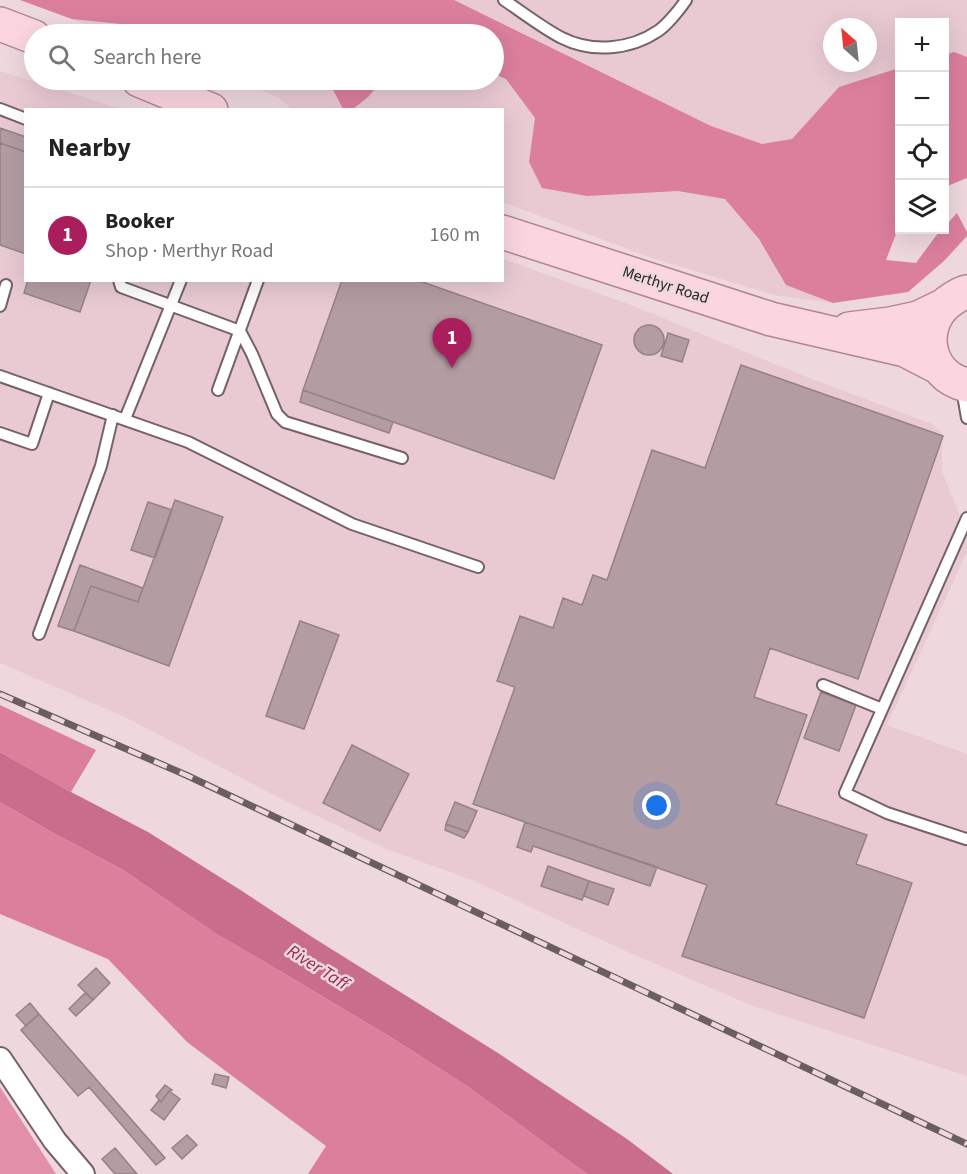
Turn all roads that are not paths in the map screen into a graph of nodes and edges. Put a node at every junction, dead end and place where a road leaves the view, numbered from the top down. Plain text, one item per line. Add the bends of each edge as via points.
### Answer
1 (504, 0) edge
2 (686, 0) edge
3 (0, 24) edge
4 (24, 34) edge
5 (163, 90) edge
6 (206, 108) edge
7 (0, 109) edge
8 (24, 117) edge
9 (504, 233) edge
10 (120, 282) edge
11 (180, 282) edge
12 (257, 282) edge
13 (6, 285) dead end
14 (960, 294) edge
15 (0, 306) edge
16 (171, 306) junction
17 (240, 331) junction
18 (830, 332) junction
19 (0, 376) edge
20 (955, 378) edge
21 (218, 390) dead end
22 (49, 393) junction
23 (113, 416) junction
24 (967, 418) edge
25 (125, 419) junction
26 (0, 432) edge
27 (402, 458) dead end
28 (967, 518) edge
29 (478, 567) dead end
30 (39, 634) dead end
31 (823, 685) dead end
32 (882, 709) junction
33 (966, 839) edge
34 (0, 1059) edge
35 (83, 1174) edge

1 - 2 lane via 560,37 581,46 602,48 634,43 660,30
3 - 4 main road
5 - 6 main road
7 - 8 lane
9 - 18 main road, Merthyr Road via 771,319
10 - 16 lane via 121,286
11 - 16 lane
12 - 17 lane
13 - 15 lane
14 - 18 main road, Merthyr Road via 918,318
14 - 20 main road via 934,317 929,335 931,351
16 - 17 lane
16 - 25 lane
17 - 21 lane
17 - 27 lane via 277,414 285,422
18 - 20 main road, Merthyr Road via 905,350
19 - 22 lane
20 - 24 lane
22 - 23 lane
22 - 26 lane via 32,444
23 - 25 lane
23 - 30 lane via 101,466
25 - 29 lane via 189,442 352,524
28 - 32 lane
31 - 32 lane
32 - 33 lane via 845,793 887,813
34 - 35 street via 55,1141

